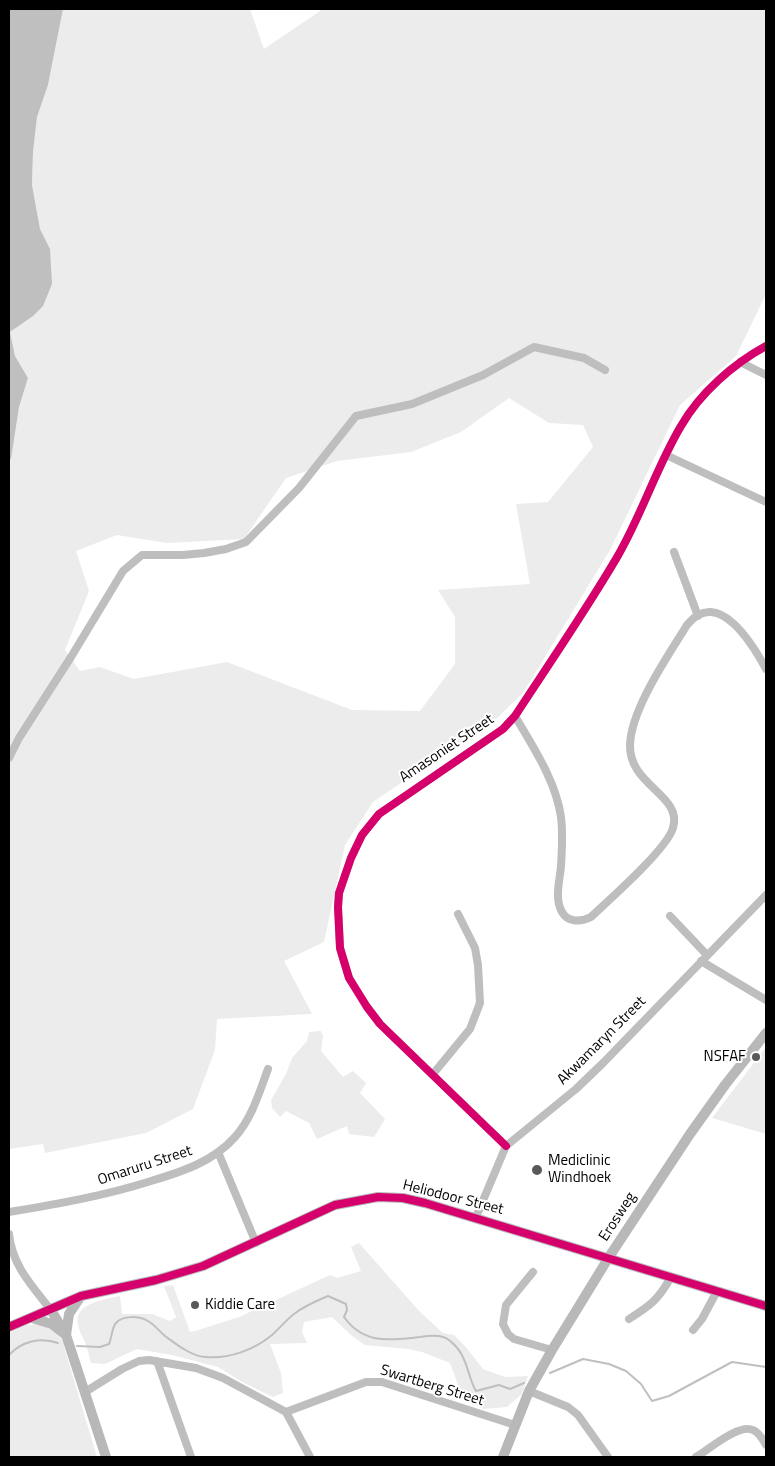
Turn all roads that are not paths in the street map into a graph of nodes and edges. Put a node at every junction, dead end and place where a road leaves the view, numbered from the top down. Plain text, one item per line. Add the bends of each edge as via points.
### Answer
1 (766, 346) edge
2 (740, 362) junction
3 (605, 370) dead end
4 (766, 375) edge
5 (666, 455) junction
6 (766, 502) edge
7 (674, 552) dead end
8 (698, 616) junction
9 (766, 669) edge
10 (515, 716) junction
11 (9, 758) edge
12 (766, 895) edge
13 (458, 914) dead end
14 (670, 916) dead end
15 (704, 958) junction
16 (766, 1000) edge
17 (766, 1033) edge
18 (268, 1069) dead end
19 (433, 1074) junction
20 (506, 1146) junction
21 (218, 1152) junction
22 (9, 1212) edge
23 (476, 1217) junction
24 (9, 1234) edge
25 (256, 1243) junction
26 (609, 1257) junction
27 (533, 1272) dead end
28 (671, 1277) junction
29 (717, 1291) junction
30 (81, 1296) junction
31 (766, 1306) edge
32 (51, 1310) junction
33 (32, 1318) junction
34 (629, 1319) dead end
35 (9, 1327) edge
36 (693, 1330) dead end
37 (66, 1335) junction
38 (552, 1350) junction
39 (157, 1362) junction
40 (529, 1391) junction
41 (86, 1392) junction
42 (286, 1412) junction
43 (515, 1425) junction
44 (766, 1445) edge
45 (106, 1457) edge
46 (191, 1457) edge
47 (310, 1457) edge
48 (503, 1457) edge
49 (608, 1457) edge
50 (696, 1457) edge

1 - 2 street, Amasoniet Street
2 - 4 street
2 - 5 street, Amasoniet Street via 723,375 687,417
3 - 11 street via 584,358 534,347 483,374 412,404 356,416 299,488 246,542 183,555 142,556 131,563 123,571
5 - 6 street
5 - 10 street, Amasoniet Street via 616,559
7 - 8 street
8 - 9 street via 715,614 729,620 752,644
8 - 10 street via 687,625 643,700 634,720 630,744 638,774 669,804 674,827 664,845 586,920 576,922 568,919 559,905 562,834 558,801
10 - 19 street, Amasoniet Street via 503,729 379,814 356,846 344,874 338,907 340,948 349,978 380,1024
12 - 15 street, Akwamaryn Street
13 - 19 street via 475,948 480,1003 470,1029
14 - 15 street
15 - 16 street
15 - 20 street, Akwamaryn Street via 576,1089
17 - 26 street, Erosweg via 690,1134
18 - 21 street, Omaruru Street via 248,1119 234,1139
19 - 20 street, Amasoniet Street
20 - 23 street, Akwamaryn Street
21 - 22 street, Omaruru Street via 187,1169 131,1187 82,1200
21 - 25 street
23 - 25 street, Heliodoor Street via 415,1200 378,1197 335,1205
23 - 26 street, Heliodoor Street
24 - 32 street via 20,1269
25 - 30 street, Heliodoor Street via 187,1272
26 - 28 street, Heliodoor Street
26 - 38 street, Erosweg
27 - 38 street via 506,1305 504,1324 514,1339
28 - 29 street, Heliodoor Street
28 - 34 street via 655,1302
29 - 31 street, Heliodoor Street
29 - 36 street
30 - 32 street, Heliodoor Street
30 - 37 street via 69,1314
32 - 33 street, Heliodoor Street
32 - 37 street
33 - 35 street, Heliodoor Street
33 - 37 street via 52,1324
37 - 41 street
38 - 40 street, Erosweg
39 - 41 street via 149,1360 131,1364
39 - 42 street via 210,1372
39 - 46 street
40 - 43 street, Erosweg
40 - 49 street via 568,1407 578,1415
41 - 45 street
42 - 43 street, Swartberg Street via 374,1381
42 - 47 street
43 - 48 street, Erosweg
44 - 50 street via 759,1434 747,1429 728,1436

